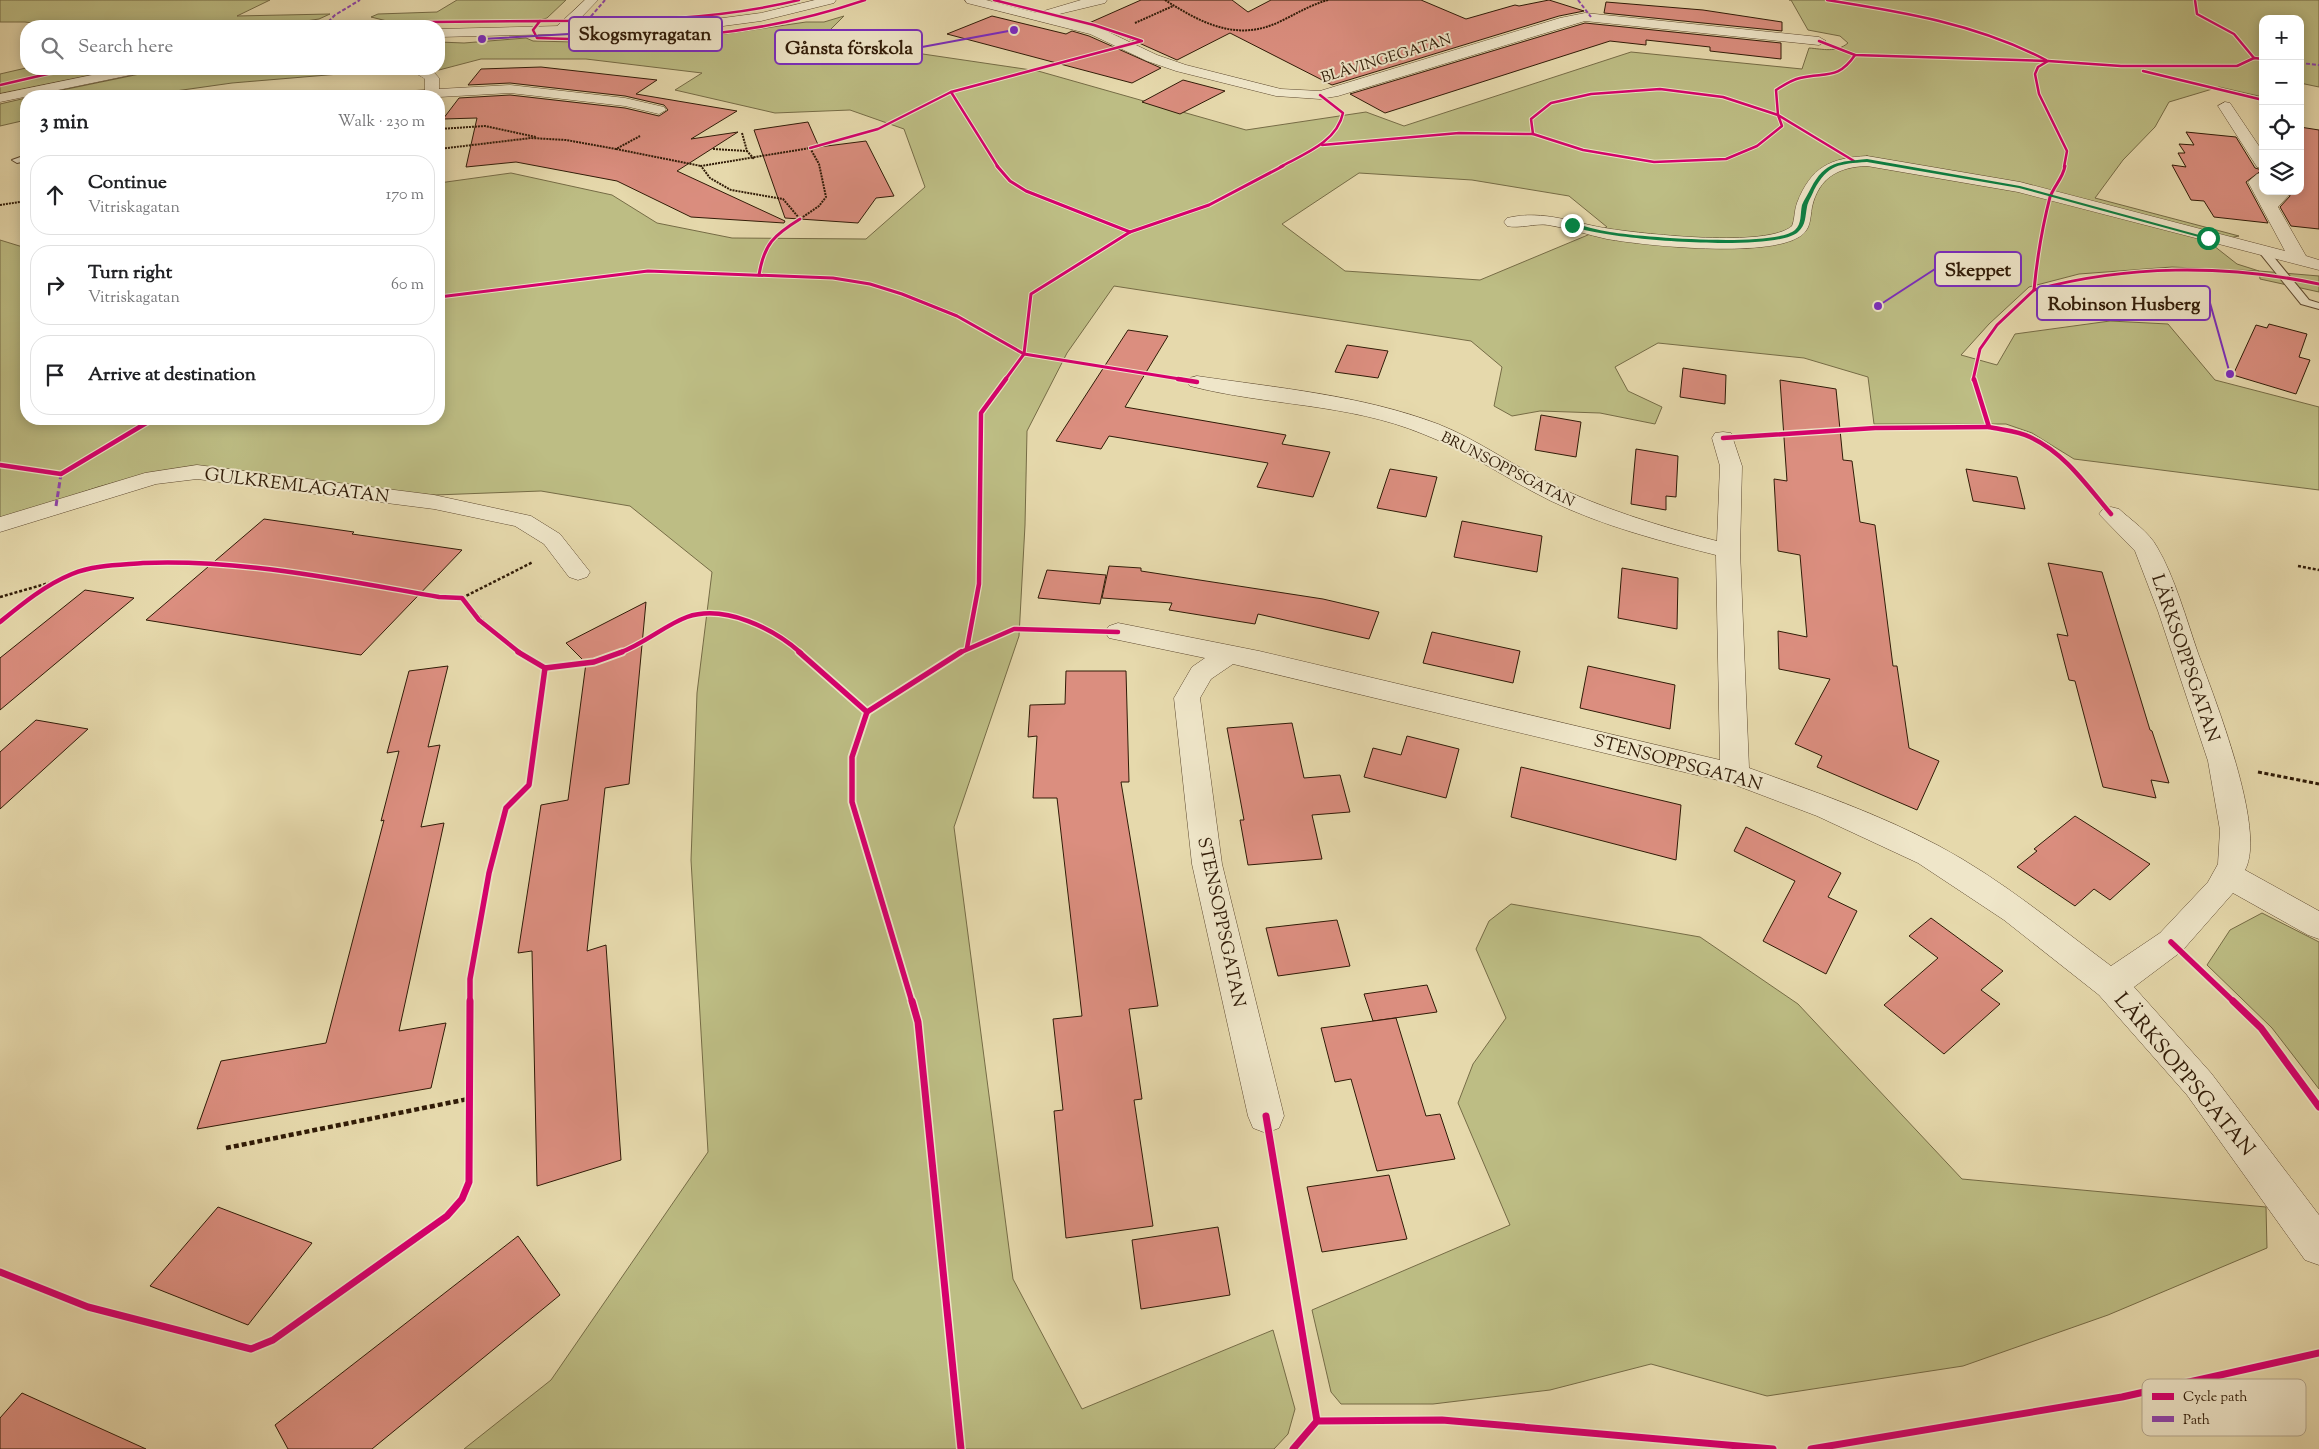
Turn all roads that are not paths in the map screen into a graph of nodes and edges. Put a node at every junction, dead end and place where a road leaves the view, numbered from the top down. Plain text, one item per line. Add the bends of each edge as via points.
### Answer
1 (592, 0) edge
2 (830, 0) edge
3 (971, 0) edge
4 (1101, 0) edge
5 (1039, 16) junction
6 (562, 30) junction
7 (445, 33) edge
8 (1819, 41) dead end
9 (111, 75) edge
10 (429, 75) edge
11 (39, 90) edge
12 (432, 90) edge
13 (445, 93) edge
14 (20, 94) edge
15 (0, 98) edge
16 (2225, 106) dead end
17 (659, 110) dead end
18 (2259, 158) edge
19 (2263, 195) edge
20 (2281, 195) edge
21 (2269, 206) junction
22 (1513, 222) dead end
23 (2264, 252) junction
24 (2299, 260) junction
25 (2319, 265) edge
26 (2319, 306) edge
27 (1196, 382) dead end
28 (1723, 438) dead end
29 (2111, 514) dead end
30 (0, 525) edge
31 (1728, 551) junction
32 (578, 572) dead end
33 (1118, 632) dead end
34 (1228, 655) junction
35 (1735, 774) junction
36 (2227, 875) junction
37 (2319, 926) edge
38 (2111, 985) junction
39 (1266, 1116) dead end
40 (2319, 1246) edge

1 - 6 street
2 - 6 street via 724,23 631,30
3 - 5 street, BLÅVINGEGATAN
4 - 5 street
5 - 8 street, BLÅVINGEGATAN via 1095,31 1181,68 1301,95 1333,93 1585,17
6 - 7 street
9 - 11 street
10 - 12 street
13 - 17 street via 510,89 625,102
14 - 15 street
16 - 18 street
19 - 21 street
20 - 21 street
21 - 24 street
22 - 23 street via 1546,218 1644,238 1768,241 1796,232 1802,223 1804,205 1820,175 1842,163 1867,161 2020,187
23 - 24 street
23 - 26 lane via 2305,302
24 - 25 street
27 - 31 street, BRUNSOPPSGATAN via 1378,413 1421,426 1465,445 1537,486 1590,510 1641,529
28 - 31 street via 1731,466
29 - 36 street, LÄRKSOPPSGATAN via 2146,548 2171,611 2223,766 2235,830 2233,865
30 - 32 street, GULKREMLAGATAN via 154,478 197,472 434,502 523,520 552,539
31 - 35 street
33 - 34 street, STENSOPPSGATAN
34 - 35 street, STENSOPPSGATAN
34 - 39 street, STENSOPPSGATAN via 1201,673 1187,698 1206,864
35 - 38 street, STENSOPPSGATAN via 1827,808 1929,855 2015,911
36 - 37 street
36 - 38 street, LÄRKSOPPSGATAN via 2219,891 2171,942
38 - 40 street, LÄRKSOPPSGATAN via 2199,1084

